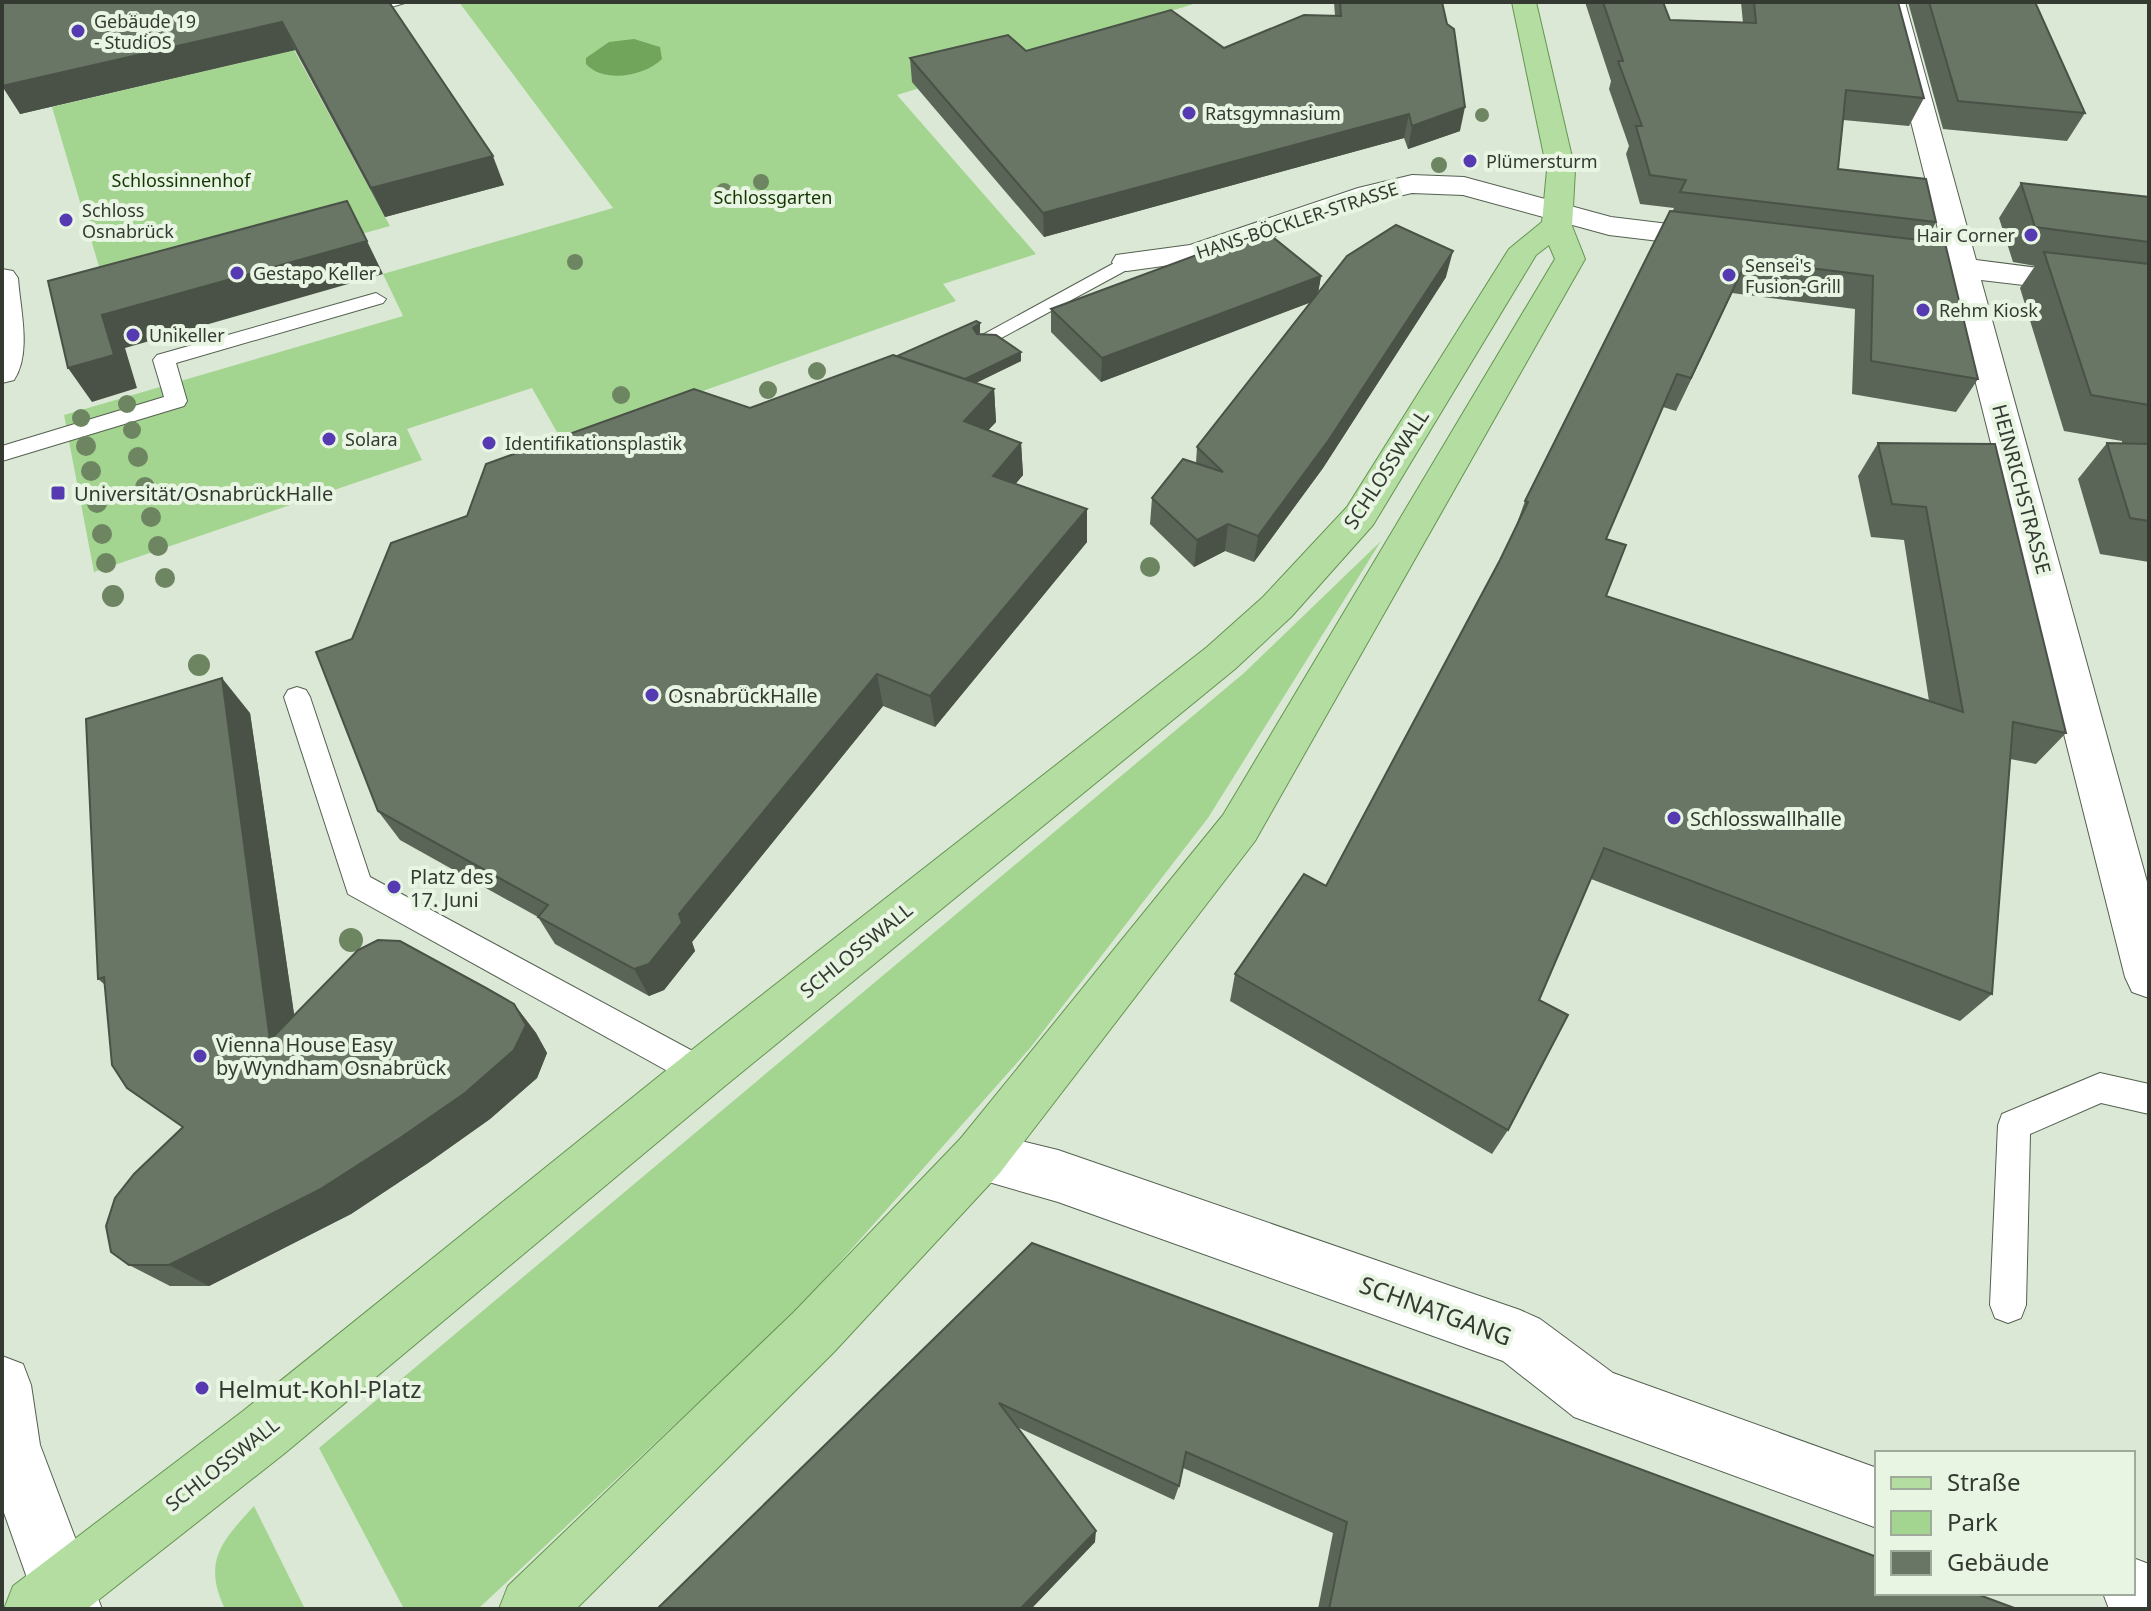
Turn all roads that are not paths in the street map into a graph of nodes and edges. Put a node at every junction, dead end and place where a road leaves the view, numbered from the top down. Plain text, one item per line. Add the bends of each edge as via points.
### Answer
1 (400, 2) edge
2 (1524, 2) edge
3 (1893, 2) edge
4 (344, 13) edge
5 (1559, 219) junction
6 (1750, 243) edge
7 (1857, 255) edge
8 (1127, 262) joint
9 (1964, 267) junction
10 (2, 278) edge
11 (2149, 291) edge
12 (376, 299) dead end
13 (987, 338) edge
14 (2, 373) edge
15 (2, 454) edge
16 (297, 697) dead end
17 (2149, 977) edge
18 (702, 1073) junction
19 (2149, 1099) edge
20 (980, 1156) junction
21 (2008, 1305) dead end
22 (2, 1385) edge
23 (1875, 1497) edge
24 (56, 1604) edge
25 (531, 1609) edge

1 - 4 lane
2 - 5 main road via 1561,170
3 - 9 street, HEINRICHSTRASSE
5 - 6 street, HANS-BÖCKLER-STRASSE
5 - 8 street, HANS-BÖCKLER-STRASSE via 1464,186 1412,184 1195,254
5 - 18 main road, SCHLOSSWALL via 1524,249 1360,516 1277,607 1221,658
5 - 20 main road via 1570,259 1239,828
7 - 9 street
8 - 13 lane
9 - 11 street
9 - 17 street, HEINRICHSTRASSE
10 - 14 street via 7,345
12 - 15 lane via 164,360 176,401
16 - 18 lane via 358,885
18 - 24 main road, SCHLOSSWALL
19 - 21 lane via 2100,1088 2014,1125
20 - 23 street, SCHNATGANG via 1058,1176 1520,1339 1595,1396
20 - 25 main road via 814,1332
22 - 24 street via 10,1445

